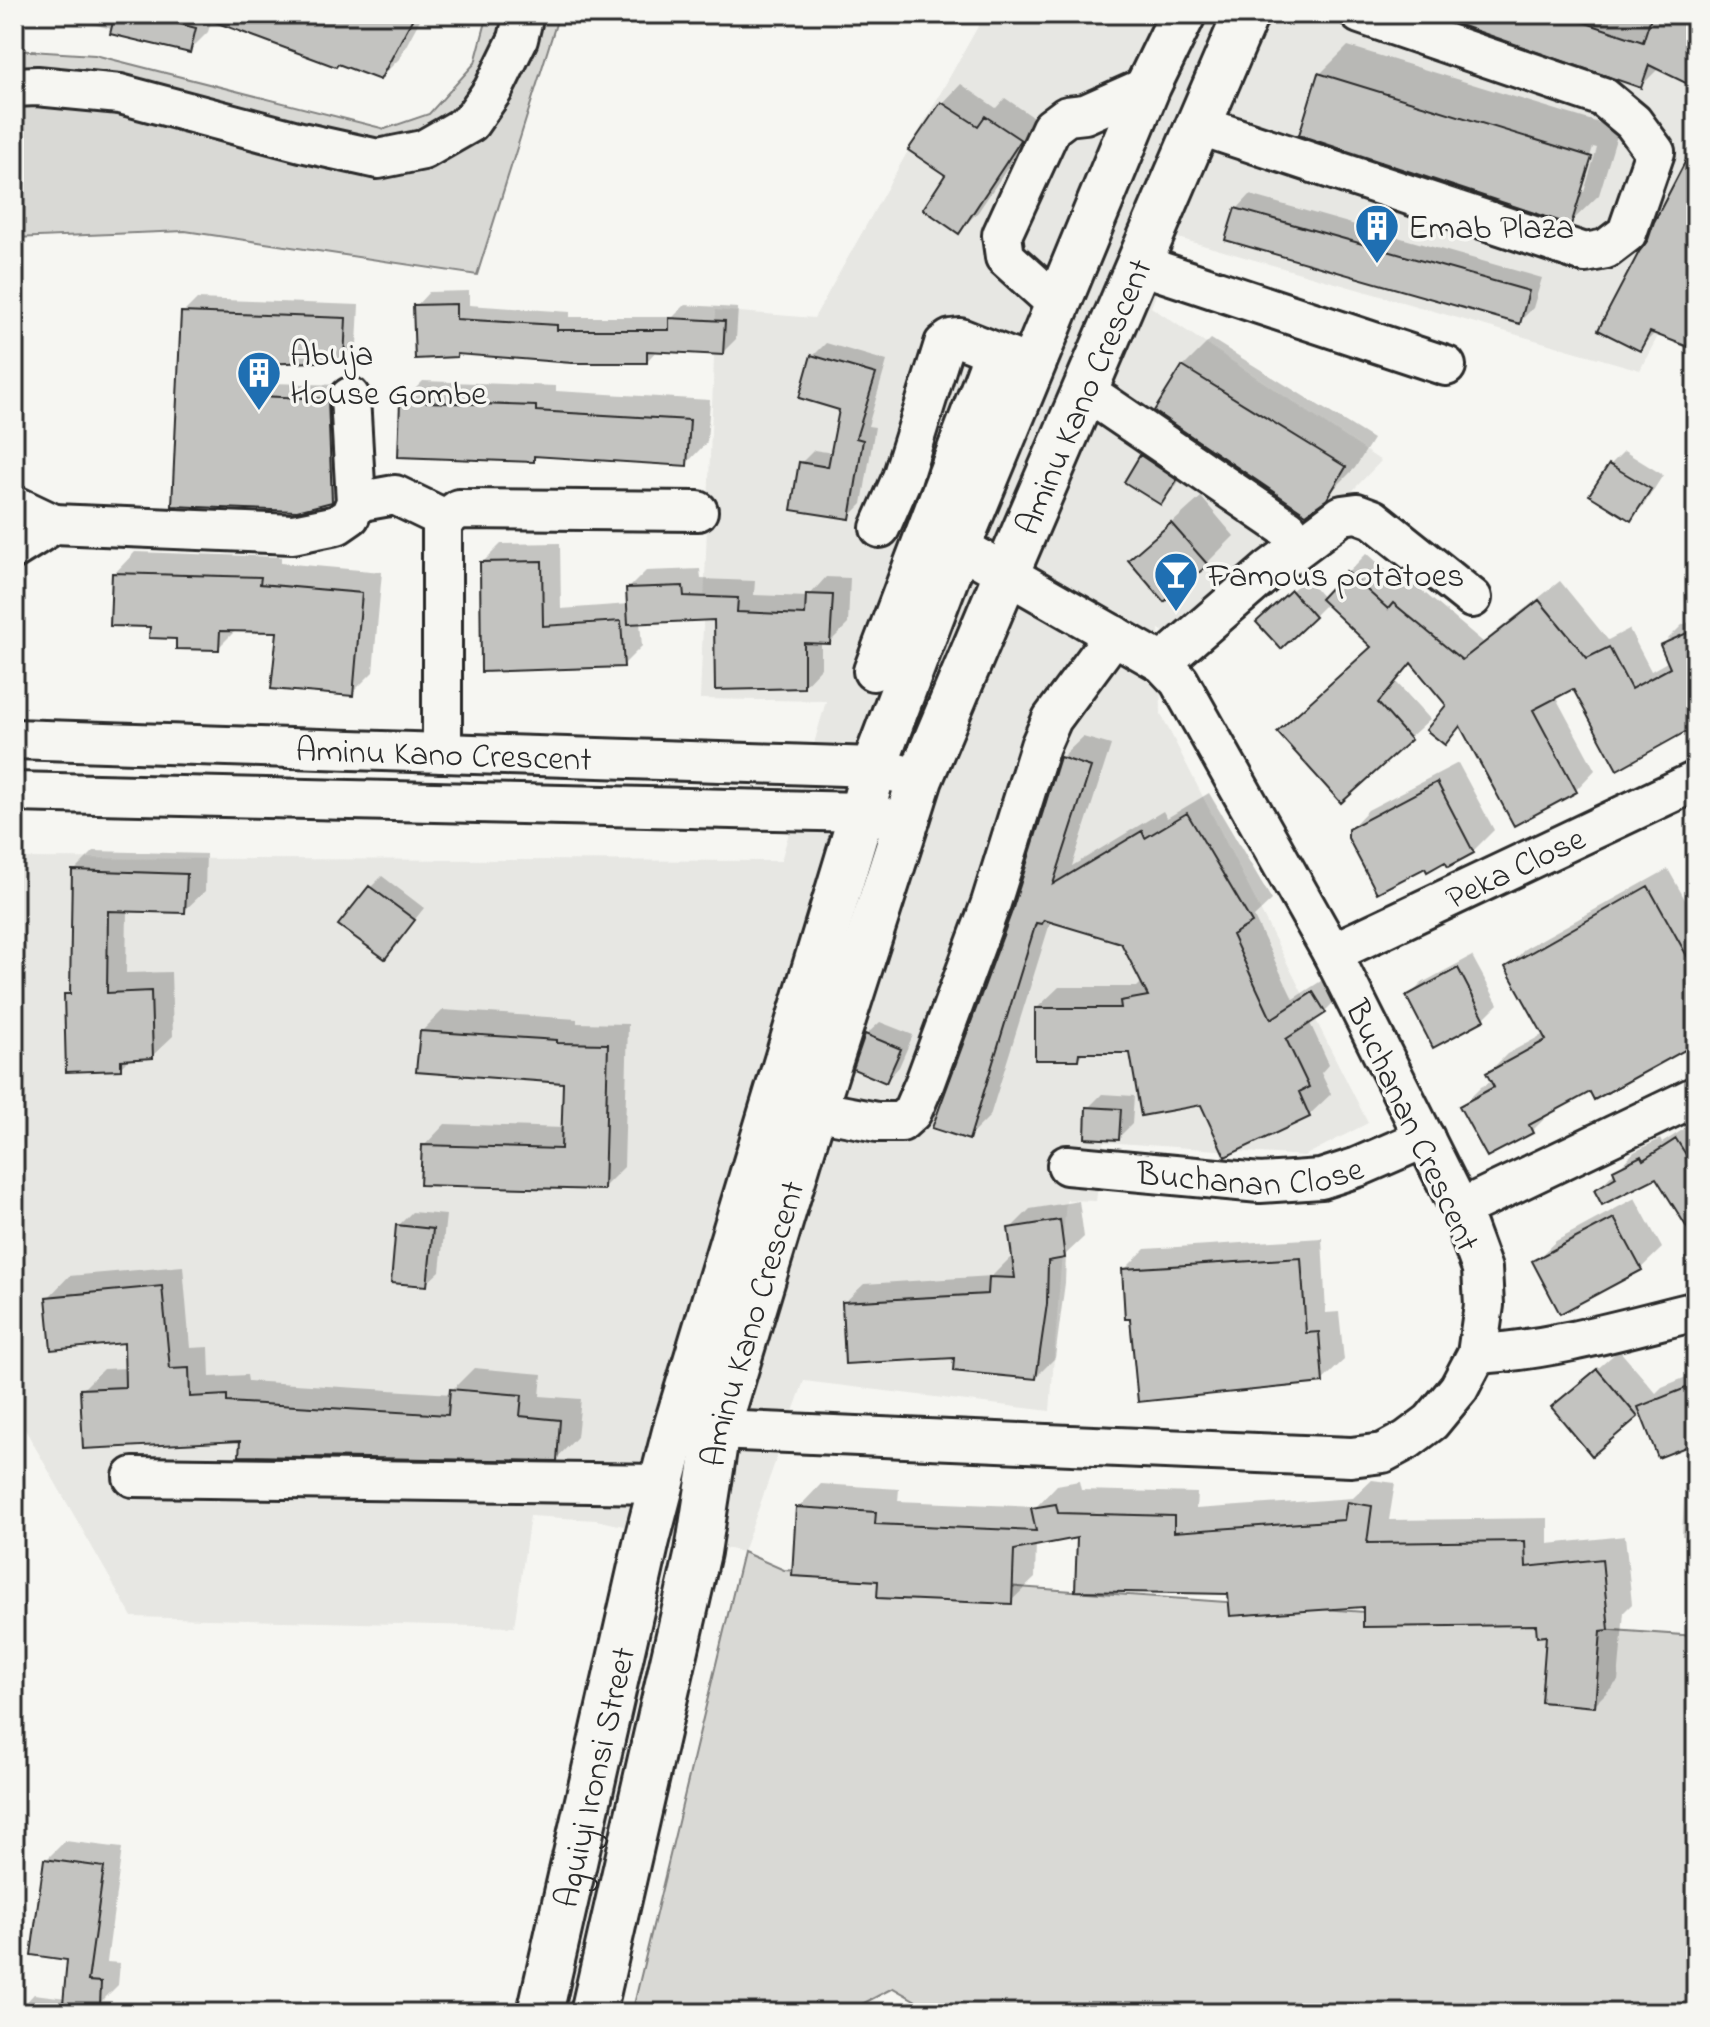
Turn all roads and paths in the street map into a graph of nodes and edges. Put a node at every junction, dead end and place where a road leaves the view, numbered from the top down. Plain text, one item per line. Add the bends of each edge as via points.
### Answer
1 (524, 14) edge
2 (1183, 14) edge
3 (1246, 14) edge
4 (1360, 14) edge
5 (1148, 86) junction
6 (14, 87) edge
7 (1198, 125) junction
8 (1138, 264) junction
9 (1057, 304) junction
10 (1013, 359) junction
11 (1446, 366) dead end
12 (1084, 390) junction
13 (350, 397) dead end
14 (957, 500) junction
15 (356, 502) junction
16 (14, 505) edge
17 (698, 511) dead end
18 (445, 519) junction
19 (54, 524) junction
20 (880, 528) dead end
21 (1288, 529) dead end
22 (958, 546) junction
23 (14, 549) edge
24 (1007, 572) junction
25 (1472, 598) dead end
26 (1114, 635) junction
27 (1162, 663) junction
28 (873, 671) dead end
29 (14, 739) edge
30 (442, 753) junction
31 (874, 767) junction
32 (920, 779) junction
33 (1696, 781) edge
34 (14, 792) edge
35 (862, 812) junction
36 (906, 823) junction
37 (1332, 953) junction
38 (1696, 1096) edge
39 (814, 1110) junction
40 (1425, 1138) junction
41 (1067, 1165) dead end
42 (1460, 1209) junction
43 (1696, 1311) edge
44 (1477, 1354) junction
45 (697, 1427) junction
46 (133, 1477) dead end
47 (662, 1484) junction
48 (647, 1540) joint
49 (698, 1552) joint
50 (540, 2013) edge
51 (593, 2013) edge

1 - 6 street via 493,90 470,123 423,150 378,159 120,94
2 - 5 main road, Aminu Kano Crescent
3 - 7 main road, Aminu Kano Crescent
4 - 7 street via 1603,97 1633,122 1655,152 1627,233 1606,249 1585,253
5 - 9 main road, Aminu Kano Crescent
5 - 9 street via 1085,114 1067,116 1051,128 1002,235 1005,257
7 - 8 main road, Aminu Kano Crescent
8 - 11 street
8 - 12 main road, Aminu Kano Crescent
9 - 10 main road, Aminu Kano Crescent
10 - 14 main road, Aminu Kano Crescent
10 - 20 street via 960,338 944,344 902,478
12 - 21 street
12 - 24 main road, Aminu Kano Crescent
13 - 15 street
14 - 22 main road, Aminu Kano Crescent
14 - 28 street
15 - 18 street via 395,495
15 - 19 street via 350,516 337,525 293,534
16 - 19 street
17 - 18 street via 459,509
18 - 30 street
19 - 23 street
22 - 24 street, Buchanan Crescent
22 - 31 main road, Aminu Kano Crescent
24 - 26 street, Buchanan Crescent
24 - 32 main road, Aminu Kano Crescent
25 - 27 street via 1373,519 1342,515
26 - 27 street, Buchanan Crescent
26 - 39 street via 1052,719 1040,746 991,903 912,1112 901,1122 877,1122
27 - 37 street, Buchanan Crescent via 1179,681
29 - 30 street, Aminu Kano Crescent
30 - 31 street, Aminu Kano Crescent
31 - 32 street, Aminu Kano Crescent
31 - 35 main road, Aminu Kano Crescent
32 - 36 main road, Aminu Kano Crescent
33 - 37 street, Peka Close
34 - 35 street, Aminu Kano Crescent
35 - 36 street, Aminu Kano Crescent
35 - 45 main road, Aminu Kano Crescent
36 - 39 main road, Aminu Kano Crescent
37 - 40 street, Buchanan Crescent
38 - 42 street
39 - 45 main road, Aminu Kano Crescent
40 - 41 street, Buchanan Close via 1321,1179 1260,1183
40 - 42 street, Buchanan Crescent
42 - 44 street, Buchanan Crescent via 1482,1269 1484,1305
43 - 44 street via 1558,1345
44 - 45 street, Buchanan Crescent via 1459,1388 1431,1422 1383,1453 1351,1457
45 - 47 main road, Aminu Kano Crescent
45 - 49 main road, Aminu Kano Crescent
46 - 47 street
47 - 48 main road, Aminu Kano Crescent
48 - 50 main road, Aguiyi Ironsi Street
49 - 51 main road, Aguiyi Ironsi Street

